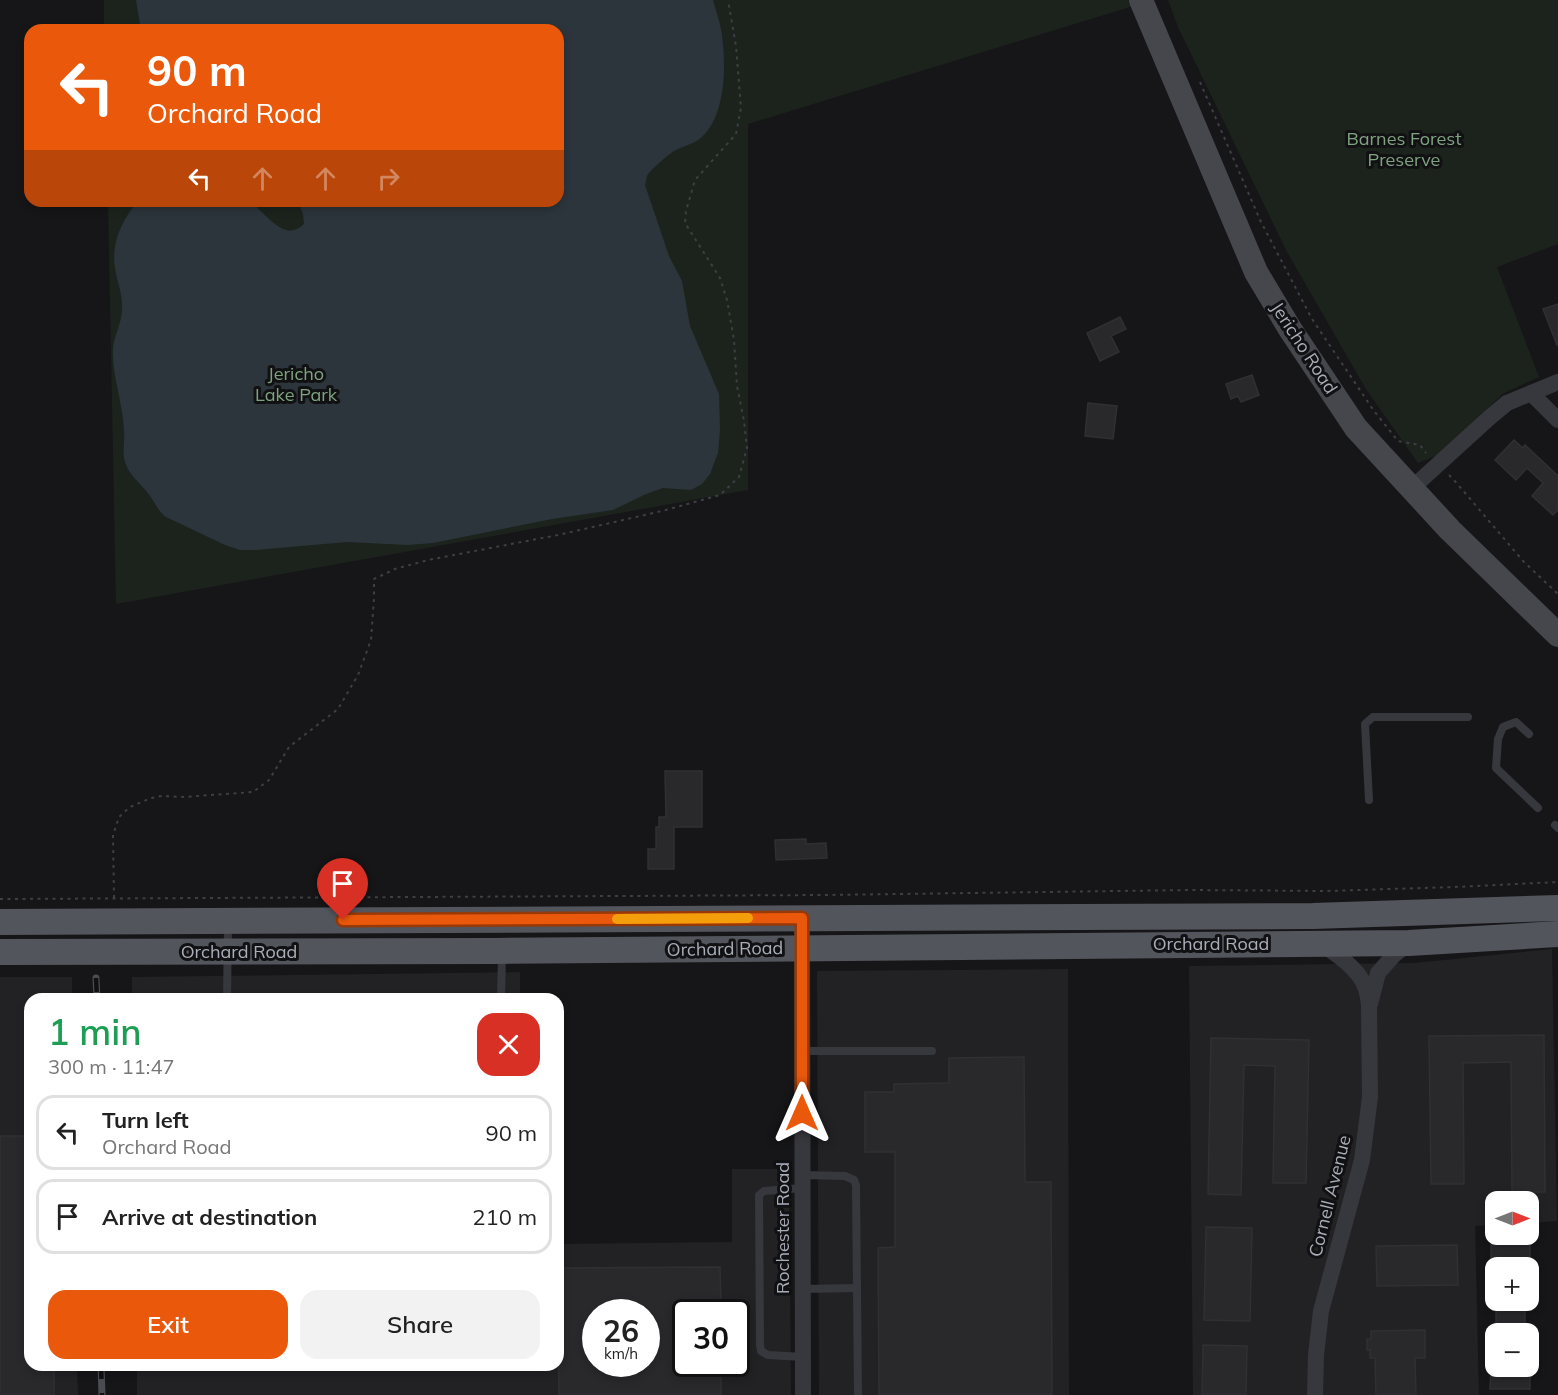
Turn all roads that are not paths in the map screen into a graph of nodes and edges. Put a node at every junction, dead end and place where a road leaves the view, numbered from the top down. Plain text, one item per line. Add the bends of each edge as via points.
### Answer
1 (1142, 0) edge
2 (1558, 382) edge
3 (1531, 393) junction
4 (1558, 420) edge
5 (1411, 489) junction
6 (1558, 635) edge
7 (1468, 717) dead end
8 (1529, 734) dead end
9 (1368, 800) dead end
10 (1538, 808) dead end
11 (1558, 908) edge
12 (802, 918) junction
13 (0, 921) edge
14 (228, 921) junction
15 (1558, 934) edge
16 (1408, 943) junction
17 (1322, 944) junction
18 (802, 948) junction
19 (502, 951) junction
20 (0, 952) edge
21 (227, 952) junction
22 (227, 993) edge
23 (501, 993) edge
24 (1370, 1005) junction
25 (802, 1051) junction
26 (932, 1051) dead end
27 (802, 1181) junction
28 (857, 1288) junction
29 (803, 1289) junction
30 (803, 1357) junction
31 (803, 1395) edge
32 (858, 1395) edge
33 (1315, 1395) edge

1 - 5 main road, Jericho Road via 1256,272 1356,428
2 - 3 street
3 - 4 street
3 - 5 street via 1507,403
5 - 6 main road, Jericho Road
7 - 9 lane via 1373,717 1365,724
8 - 10 lane via 1516,722 1503,727 1496,768
11 - 12 main road, Orchard Road via 1313,916
12 - 14 main road, Orchard Road
12 - 18 street, Rochester Road
13 - 14 main road, Orchard Road
14 - 21 lane
15 - 16 main road, Orchard Road
16 - 17 main road, Orchard Road
16 - 24 street, Cornell Avenue via 1378,973
17 - 18 main road, Orchard Road
17 - 24 street, Cornell Avenue via 1360,977
18 - 19 main road, Orchard Road
18 - 25 street, Rochester Road
19 - 21 main road, Orchard Road
19 - 23 lane
20 - 21 main road, Orchard Road
21 - 22 lane
24 - 33 street, Cornell Avenue via 1370,1097 1362,1160 1321,1311
25 - 26 lane
25 - 27 street, Rochester Road
27 - 28 lane via 845,1176 854,1180
27 - 29 street, Rochester Road
27 - 30 lane via 764,1191 759,1196 761,1351
28 - 29 lane
28 - 32 lane
29 - 30 street, Rochester Road
30 - 31 street, Rochester Road

